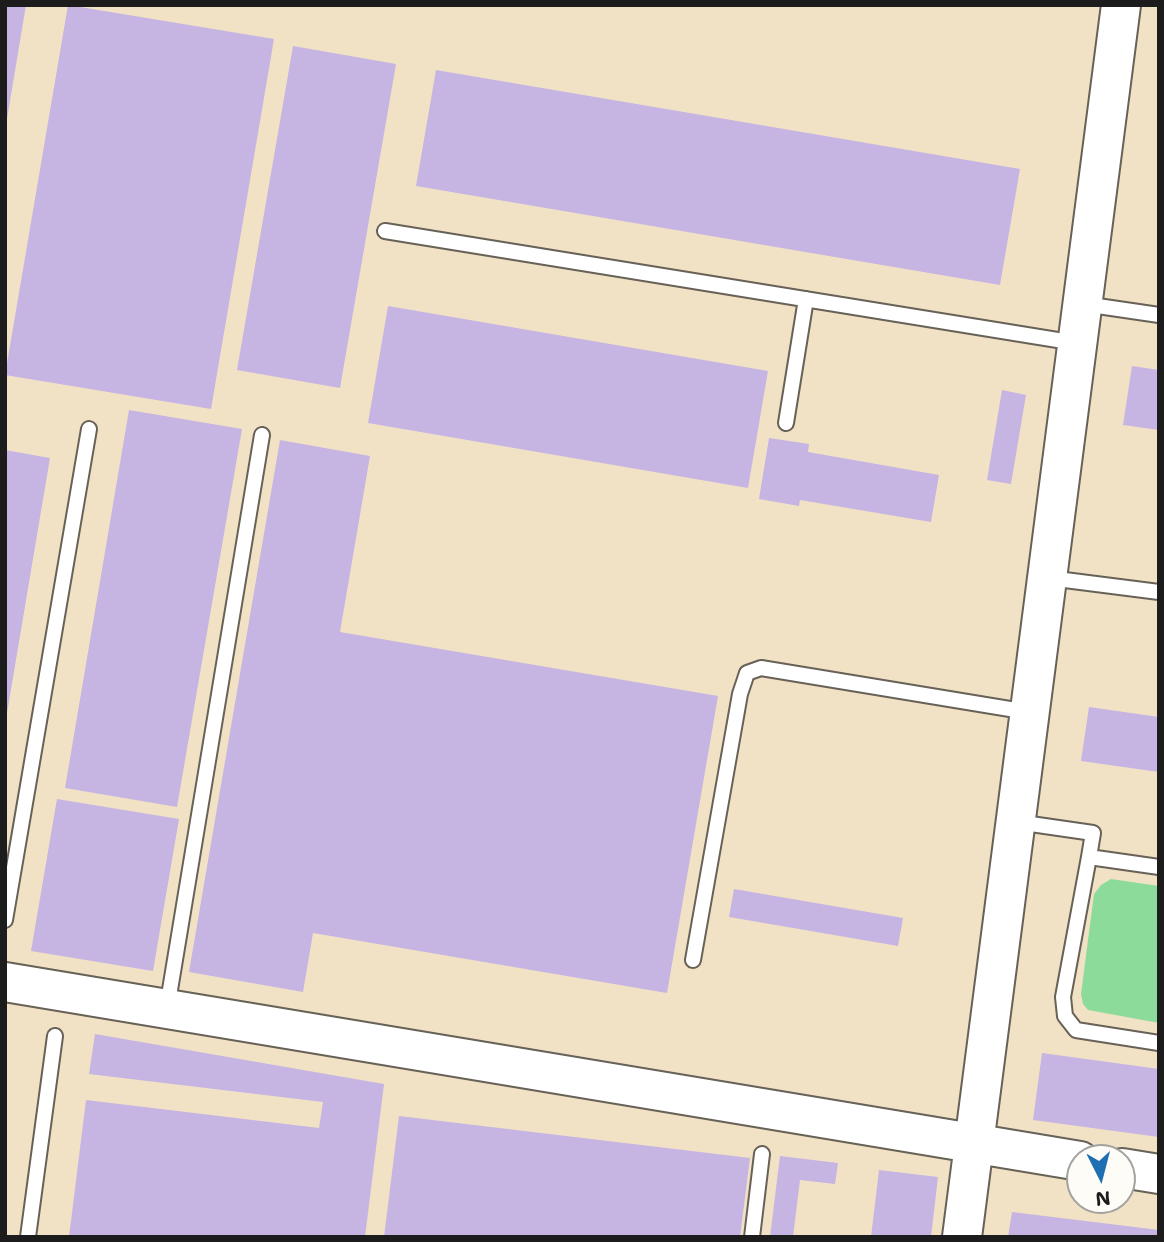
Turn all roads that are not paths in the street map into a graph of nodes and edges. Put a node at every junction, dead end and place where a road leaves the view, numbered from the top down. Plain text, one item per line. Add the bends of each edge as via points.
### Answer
1 (1121, 5) edge
2 (385, 231) dead end
3 (806, 299) junction
4 (1083, 304) junction
5 (1159, 315) edge
6 (1077, 343) junction
7 (786, 423) dead end
8 (89, 429) dead end
9 (262, 435) dead end
10 (1047, 577) junction
11 (1159, 592) edge
12 (1030, 712) junction
13 (1016, 822) junction
14 (1089, 856) junction
15 (1159, 867) edge
16 (5, 920) edge
17 (693, 960) dead end
18 (5, 982) edge
19 (166, 1009) junction
20 (55, 1035) dead end
21 (1159, 1043) edge
22 (974, 1143) junction
23 (762, 1154) dead end
24 (1066, 1159) edge
25 (1136, 1170) edge
26 (1159, 1174) edge
27 (28, 1237) edge
28 (752, 1237) edge
29 (962, 1237) edge

1 - 4 street
2 - 3 lane
3 - 6 lane
3 - 7 lane
4 - 5 lane
4 - 6 street
6 - 10 street
8 - 16 lane
9 - 19 lane
10 - 11 lane
10 - 12 street
12 - 13 street
12 - 17 lane via 761,668 747,673
13 - 14 lane via 1093,833
13 - 22 street
14 - 15 lane
14 - 21 lane via 1063,997 1065,1016 1076,1030
18 - 19 street
19 - 22 street
20 - 27 lane
22 - 24 street
22 - 29 street
23 - 28 lane
25 - 26 street

